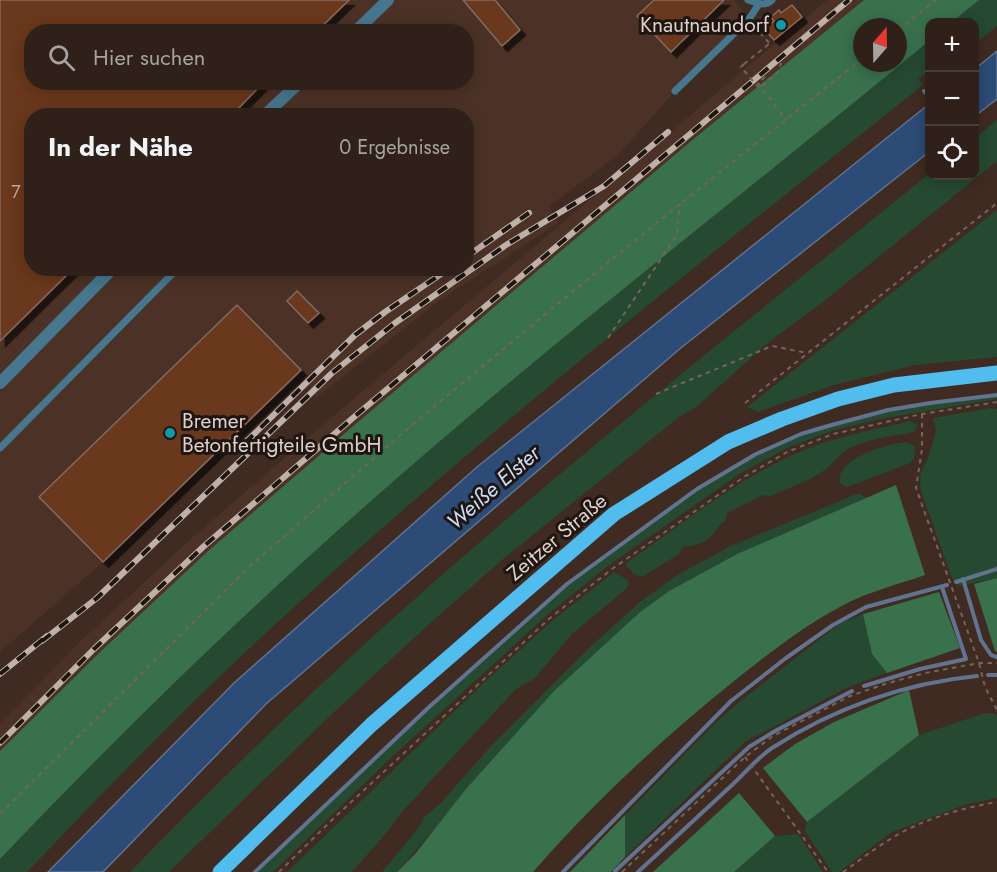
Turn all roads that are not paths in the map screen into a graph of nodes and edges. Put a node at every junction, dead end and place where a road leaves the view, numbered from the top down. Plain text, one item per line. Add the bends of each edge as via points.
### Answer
1 (388, 0) edge
2 (748, 0) edge
3 (772, 0) edge
4 (759, 4) junction
5 (362, 24) edge
6 (292, 90) edge
7 (675, 91) dead end
8 (272, 108) edge
9 (105, 276) edge
10 (170, 276) edge
11 (997, 373) edge
12 (0, 382) edge
13 (0, 448) edge
14 (220, 872) edge

1 - 5 street
2 - 4 lane
3 - 4 lane
4 - 7 lane via 749,19
6 - 8 street
9 - 12 street
10 - 13 lane
11 - 14 main road, Zeitzer Straße via 894,385 782,419 728,442 614,514 371,725

